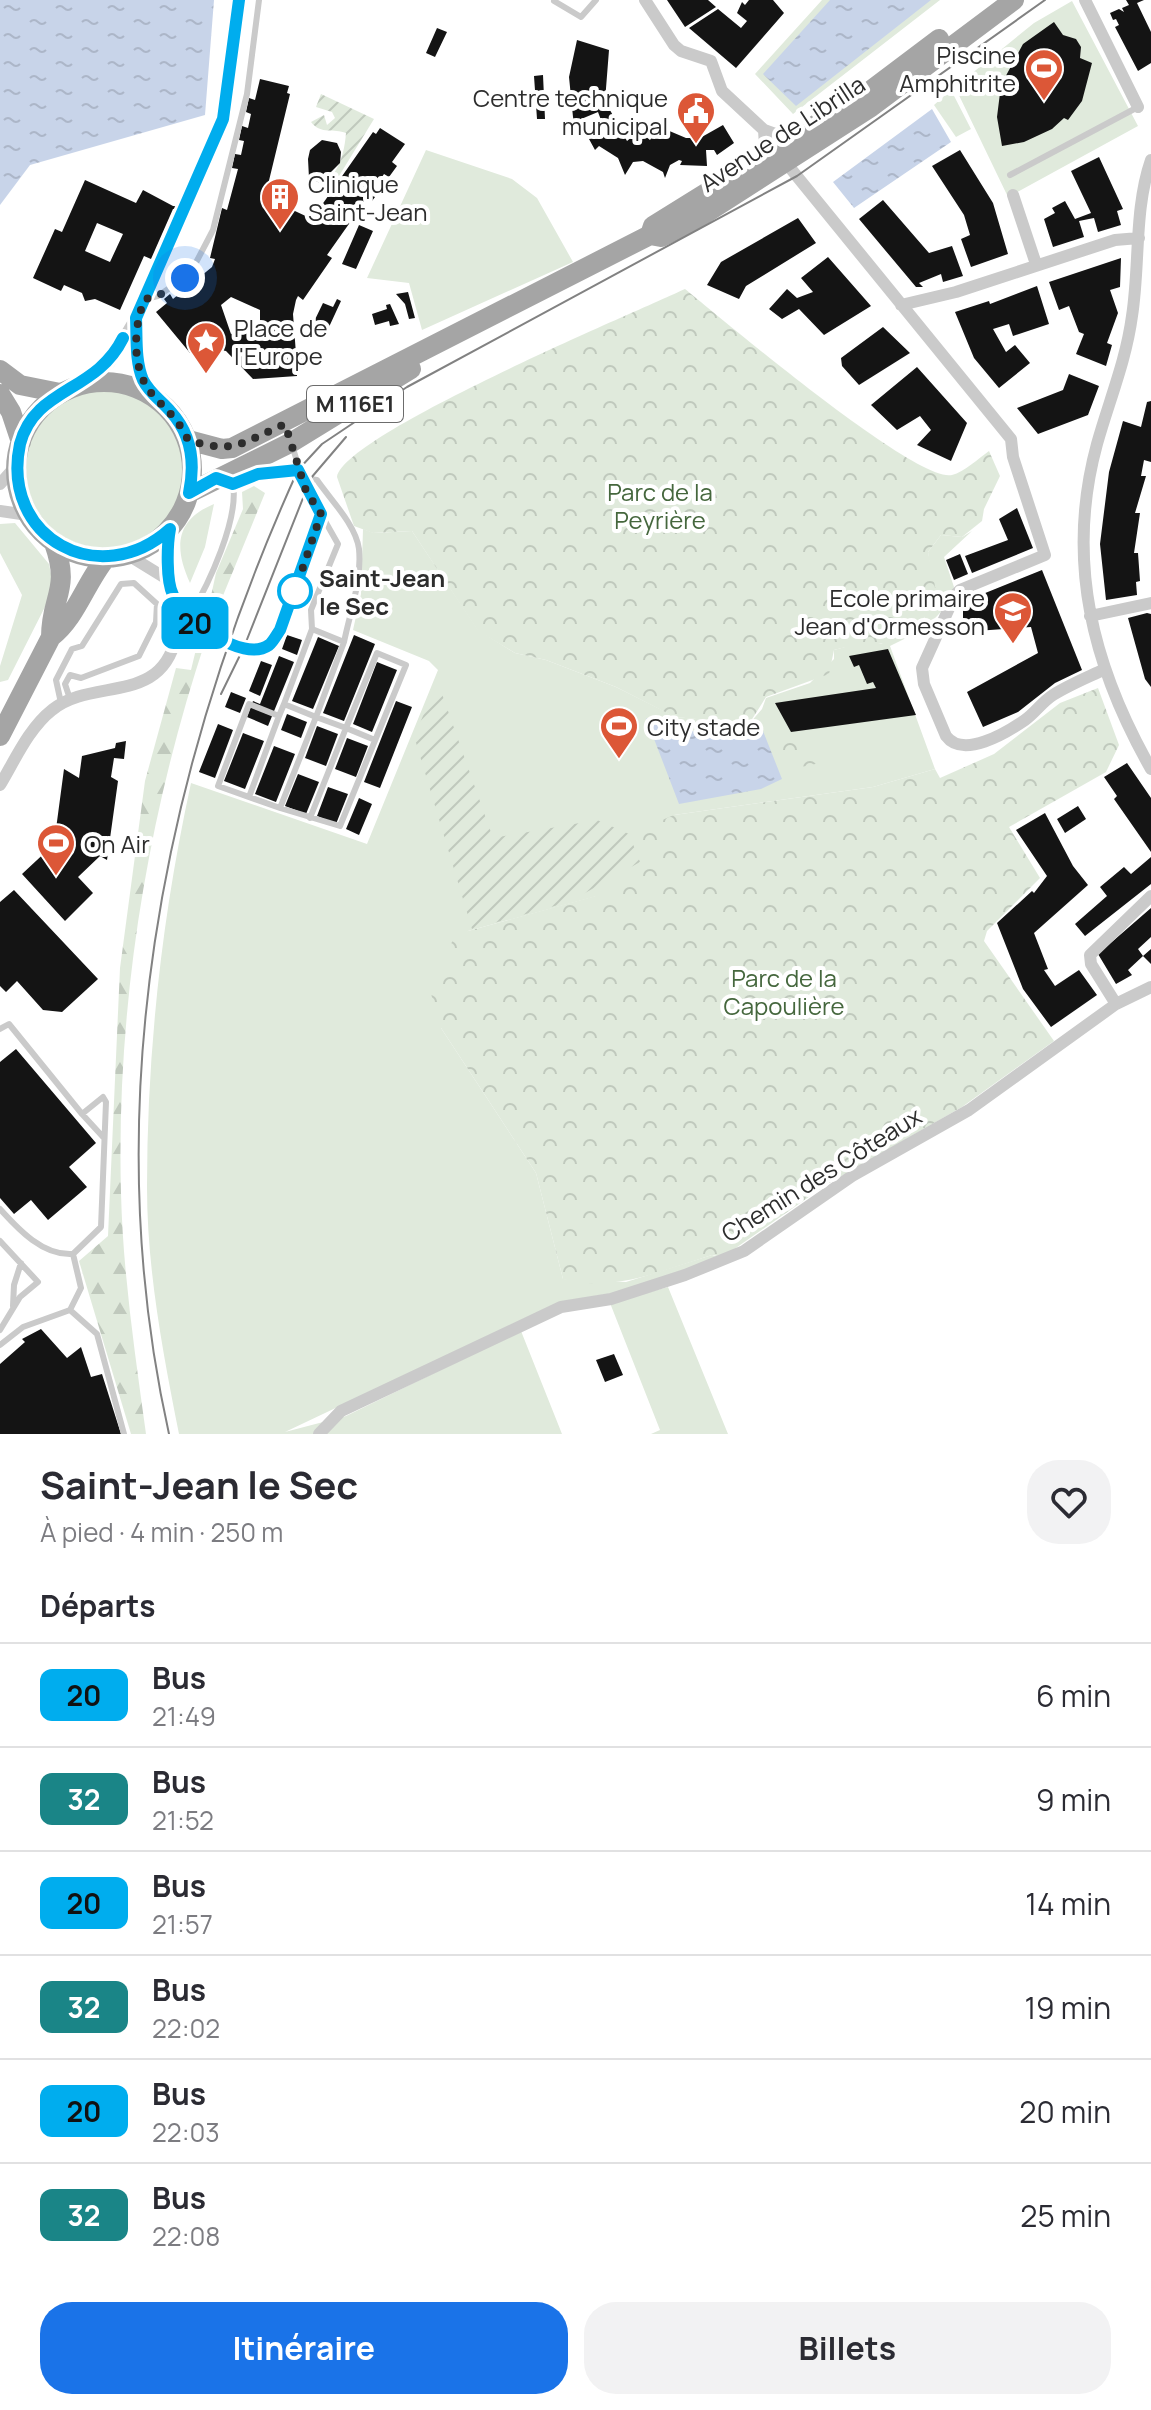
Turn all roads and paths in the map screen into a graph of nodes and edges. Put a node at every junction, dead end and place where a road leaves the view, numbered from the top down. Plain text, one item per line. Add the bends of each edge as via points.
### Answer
1 (239, 0) edge
2 (259, 0) edge
3 (596, 0) edge
4 (645, 0) edge
5 (993, 0) edge
6 (1014, 0) edge
7 (1031, 0) edge
8 (1085, 0) edge
9 (554, 1) edge
10 (960, 40) junction
11 (1138, 107) joint
12 (784, 159) junction
13 (1151, 160) edge
14 (1010, 175) dead end
15 (1013, 195) dead end
16 (692, 222) junction
17 (650, 235) junction
18 (1139, 238) junction
19 (1036, 264) junction
20 (145, 299) junction
21 (901, 305) junction
22 (136, 318) junction
23 (0, 370) edge
24 (84, 383) junction
25 (60, 393) junction
26 (0, 394) edge
27 (152, 395) junction
28 (288, 433) junction
29 (188, 440) junction
30 (21, 442) junction
31 (16, 466) junction
32 (298, 470) junction
33 (304, 478) junction
34 (224, 481) junction
35 (0, 484) edge
36 (189, 493) junction
37 (0, 511) edge
38 (321, 514) junction
39 (28, 515) junction
40 (170, 529) junction
41 (54, 543) junction
42 (128, 555) junction
43 (106, 558) junction
44 (167, 579) junction
45 (174, 599) junction
46 (1151, 603) edge
47 (190, 615) junction
48 (1090, 616) junction
49 (312, 629) junction
50 (51, 637) junction
51 (344, 642) junction
52 (1103, 670) junction
53 (66, 701) junction
54 (284, 704) junction
55 (279, 716) junction
56 (316, 717) junction
57 (346, 728) junction
58 (0, 736) edge
59 (375, 740) junction
60 (1151, 769) edge
61 (0, 785) edge
62 (249, 797) junction
63 (280, 808) junction
64 (310, 818) junction
65 (1151, 896) edge
66 (1151, 987) edge
67 (1116, 1004) junction
68 (0, 1029) edge
69 (82, 1114) junction
70 (104, 1138) junction
71 (0, 1209) edge
72 (0, 1241) edge
73 (73, 1254) junction
74 (21, 1263) junction
75 (13, 1307) junction
76 (70, 1310) junction
77 (0, 1330) edge
78 (0, 1345) edge
79 (124, 1434) edge
80 (319, 1434) edge

1 - 20 street via 223,119
2 - 20 lane via 247,94 213,230 190,274
3 - 9 lane via 581,17
4 - 12 street via 674,45 711,61 722,91 764,130 765,146
5 - 12 main road, Avenue de Librilla / M 116E1
6 - 10 main road, Avenue de Librilla / M 116E1
7 - 10 main road, M 116E1 via 997,25
8 - 11 street
10 - 12 main road, Avenue de Librilla / M 116E1 via 891,94
11 - 14 lane
12 - 16 main road, Avenue de Librilla / M 116E1
12 - 16 main road, Avenue de Librilla / M 116E1 via 708,204
12 - 17 main road, Avenue de Librilla / M 116E1 via 653,226
12 - 21 street
13 - 18 street
15 - 19 street
16 - 17 main road, Avenue de Librilla / M 116E1 via 661,237
17 - 28 main road, Avenue de Librilla / M 116E1 via 487,321 476,321
18 - 19 street
18 - 48 street via 1122,368 1097,445 1087,501
19 - 21 street
20 - 22 street
21 - 52 street via 1011,439 1045,555 955,595 922,668 946,736 962,746 992,738 1025,720 1048,698
22 - 24 street via 110,362
22 - 27 street via 139,365
23 - 25 main road via 20,385
24 - 25 main road
24 - 27 main road via 109,381
25 - 30 main road via 43,406
26 - 30 main road
27 - 29 main road via 174,414
28 - 29 main road, Avenue de Librilla / M 116E1 via 222,449
28 - 32 lane
28 - 34 main road, Avenue de Librilla / M 116E1
29 - 36 main road via 193,475
30 - 31 main road
31 - 35 street
31 - 39 main road
32 - 33 lane
32 - 34 lane
33 - 38 lane
33 - 51 lane via 317,480 359,548 355,602
34 - 36 main road, Avenue de Librilla / M 116E1
34 - 47 lane via 234,509
36 - 40 main road
37 - 39 street
38 - 47 lane via 280,630 269,645 252,650 229,642 204,631
38 - 49 lane via 338,544 311,610
39 - 41 main road
40 - 42 main road
40 - 44 street
41 - 43 main road
41 - 50 main road via 62,586
42 - 43 main road
42 - 44 street
43 - 50 main road via 64,627
44 - 45 street
45 - 47 lane
45 - 53 street via 177,636 162,667 135,685
46 - 48 street
48 - 52 street
49 - 51 lane
49 - 54 lane
50 - 58 main road
51 - 56 lane
52 - 60 street
53 - 53 lane via 56,680 72,649 82,646 121,584 134,583 157,604 156,622 139,656 81,678 70,675
53 - 61 street via 35,729
54 - 55 lane
54 - 56 lane
55 - 62 lane
55 - 62 lane via 249,704 223,772 218,786
56 - 57 lane
56 - 63 lane
57 - 59 lane
57 - 59 lane via 377,653 406,665
57 - 64 lane
59 - 64 lane via 340,826
62 - 63 lane
63 - 64 lane
65 - 67 street via 1090,955
66 - 67 street, Chemin des Côteaux
67 - 80 street, Chemin des Côteaux via 969,1110 852,1176 753,1246 611,1299 561,1307 341,1411
68 - 69 lane via 9,1024
69 - 70 lane
69 - 70 lane via 103,1097
70 - 73 lane via 101,1227
71 - 73 lane via 55,1255
72 - 74 lane
73 - 76 lane via 81,1288
74 - 75 lane
74 - 75 lane via 38,1282
75 - 77 lane
76 - 78 lane via 23,1327
76 - 79 lane via 97,1334

